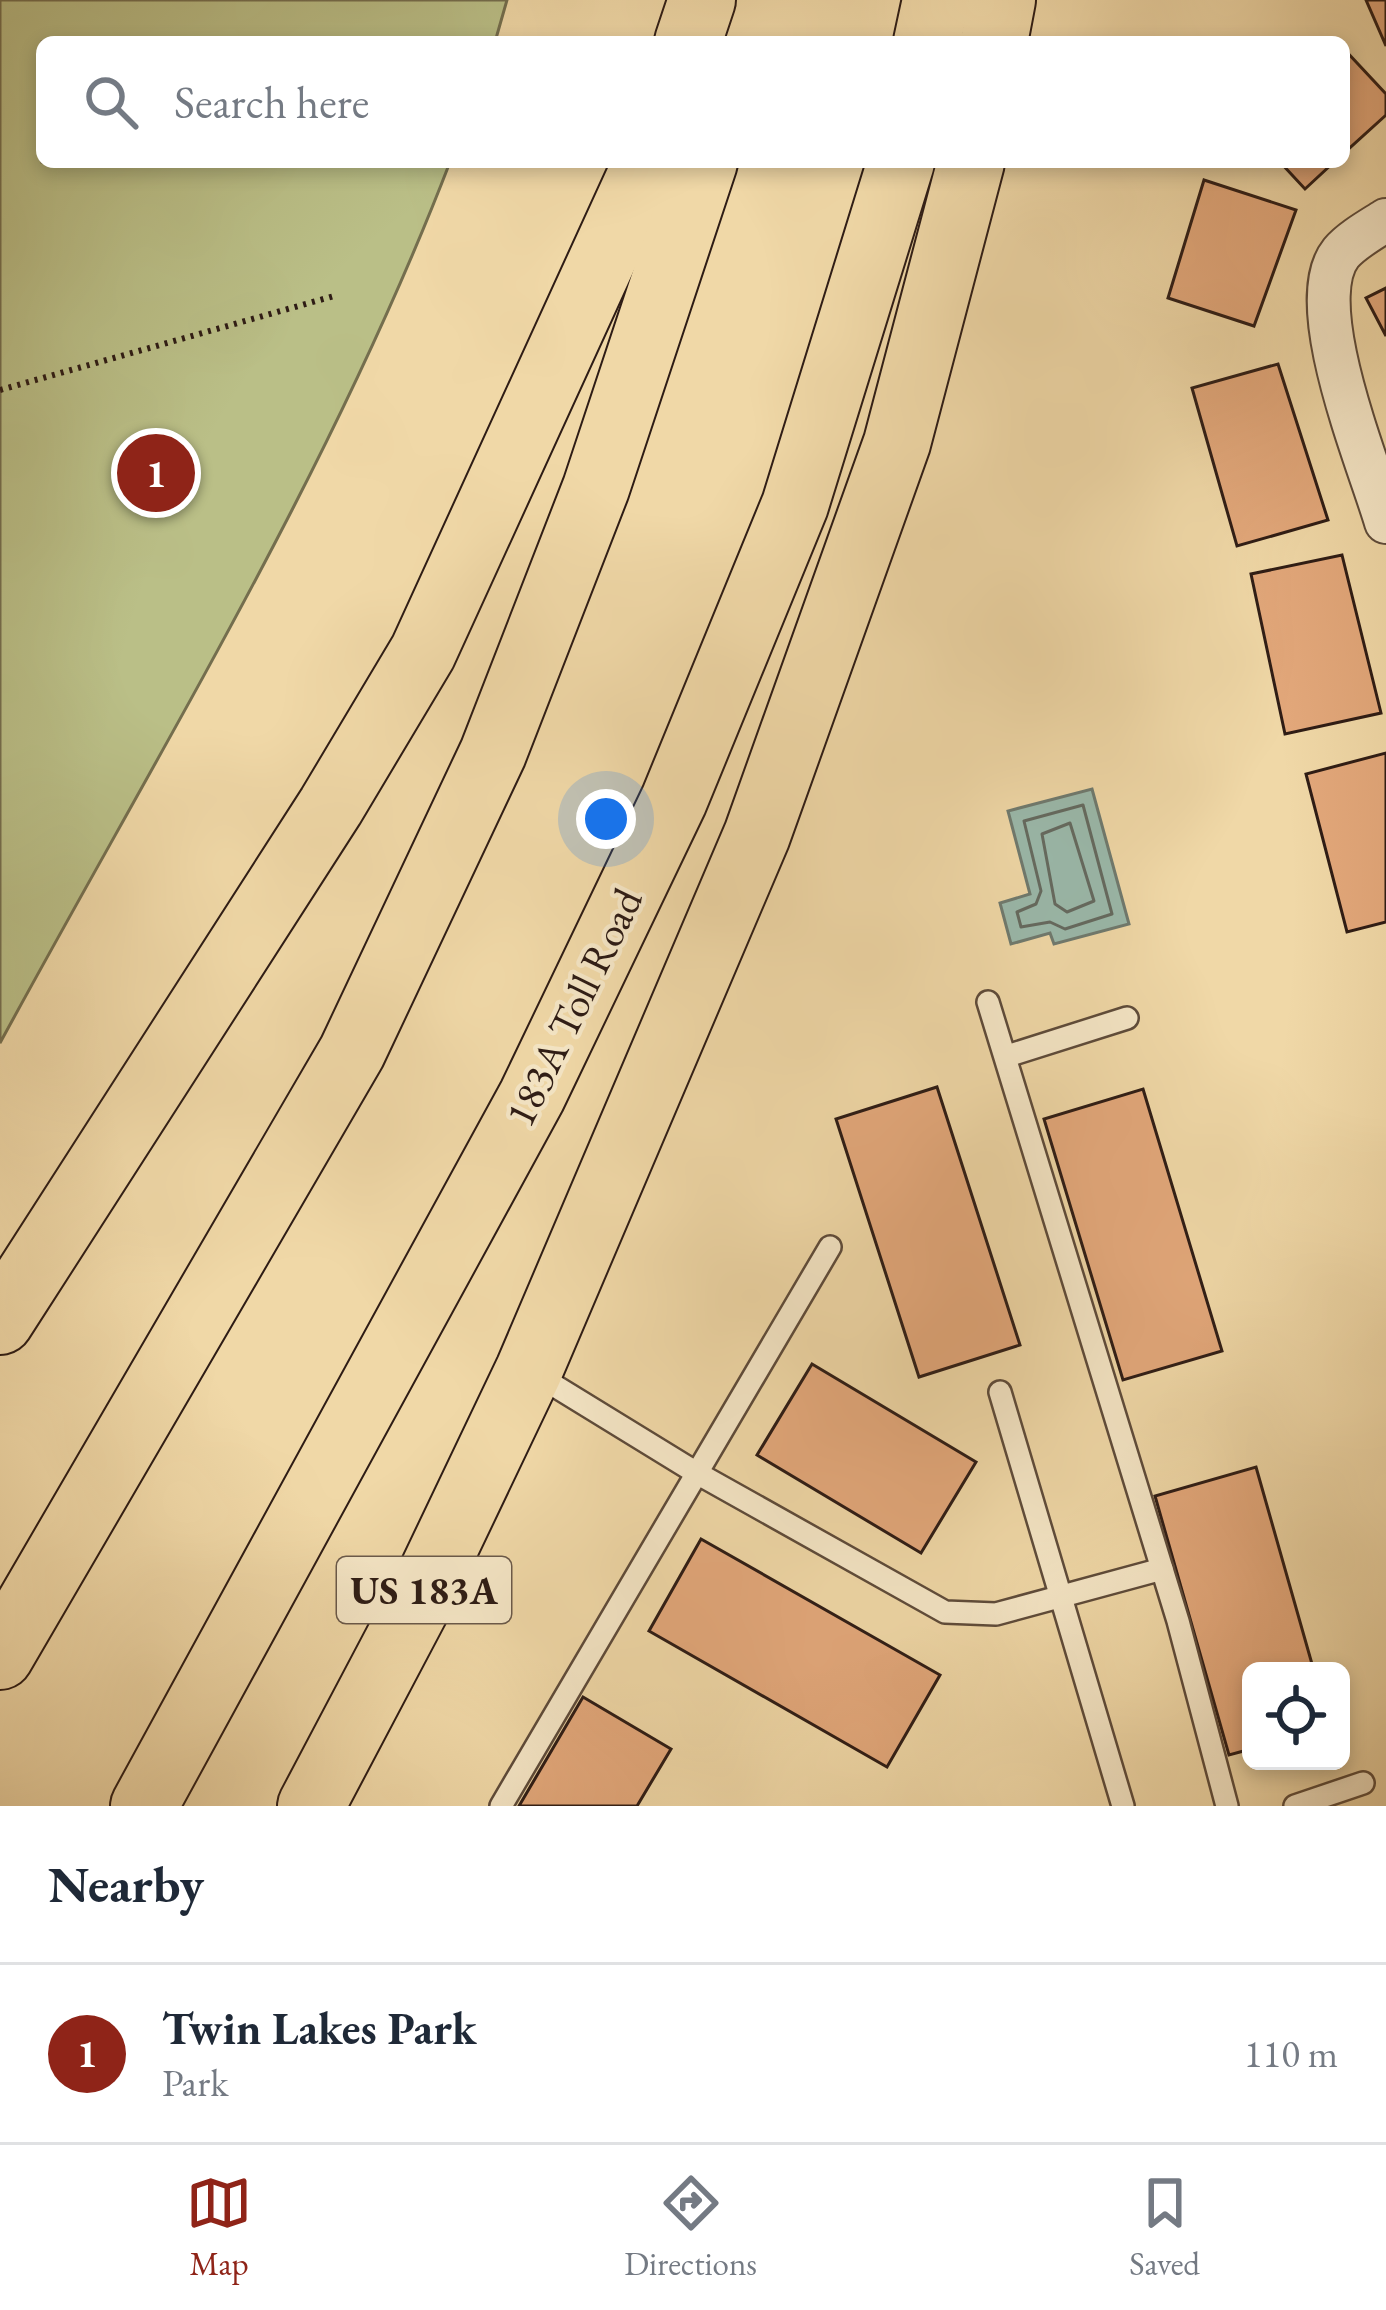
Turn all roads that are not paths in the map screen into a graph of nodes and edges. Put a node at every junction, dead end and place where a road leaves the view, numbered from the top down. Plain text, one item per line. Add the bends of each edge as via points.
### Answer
1 (702, 0) edge
2 (748, 0) edge
3 (936, 0) edge
4 (1002, 0) edge
5 (690, 36) edge
6 (738, 36) edge
7 (928, 36) edge
8 (995, 36) edge
9 (644, 168) edge
10 (702, 168) edge
11 (899, 168) edge
12 (969, 168) edge
13 (1386, 220) edge
14 (1386, 522) edge
15 (988, 1002) dead end
16 (1127, 1018) dead end
17 (1007, 1056) junction
18 (830, 1247) dead end
19 (0, 1321) edge
20 (529, 1370) junction
21 (1000, 1392) dead end
22 (694, 1472) junction
23 (1162, 1569) junction
24 (1063, 1594) junction
25 (0, 1656) edge
26 (1363, 1783) dead end
27 (144, 1806) edge
28 (311, 1806) edge
29 (501, 1806) edge
30 (1123, 1806) edge
31 (1227, 1806) edge
32 (1294, 1806) edge

1 - 5 highway
2 - 6 highway
3 - 7 highway
4 - 8 highway
9 - 19 highway via 423,652
10 - 25 highway via 596,488 493,753 352,1052
11 - 27 highway, 183A Toll Road via 795,505 674,800 532,1096
12 - 20 highway via 897,443 831,640 757,835
13 - 14 street via 1341,253 1328,282 1327,320
15 - 17 lane
16 - 17 lane
17 - 23 lane
18 - 22 lane
20 - 22 lane
20 - 28 highway, US 183A
21 - 24 lane
22 - 24 lane via 945,1612 996,1614
22 - 29 lane
23 - 24 lane
23 - 31 lane
24 - 30 lane
26 - 32 lane

